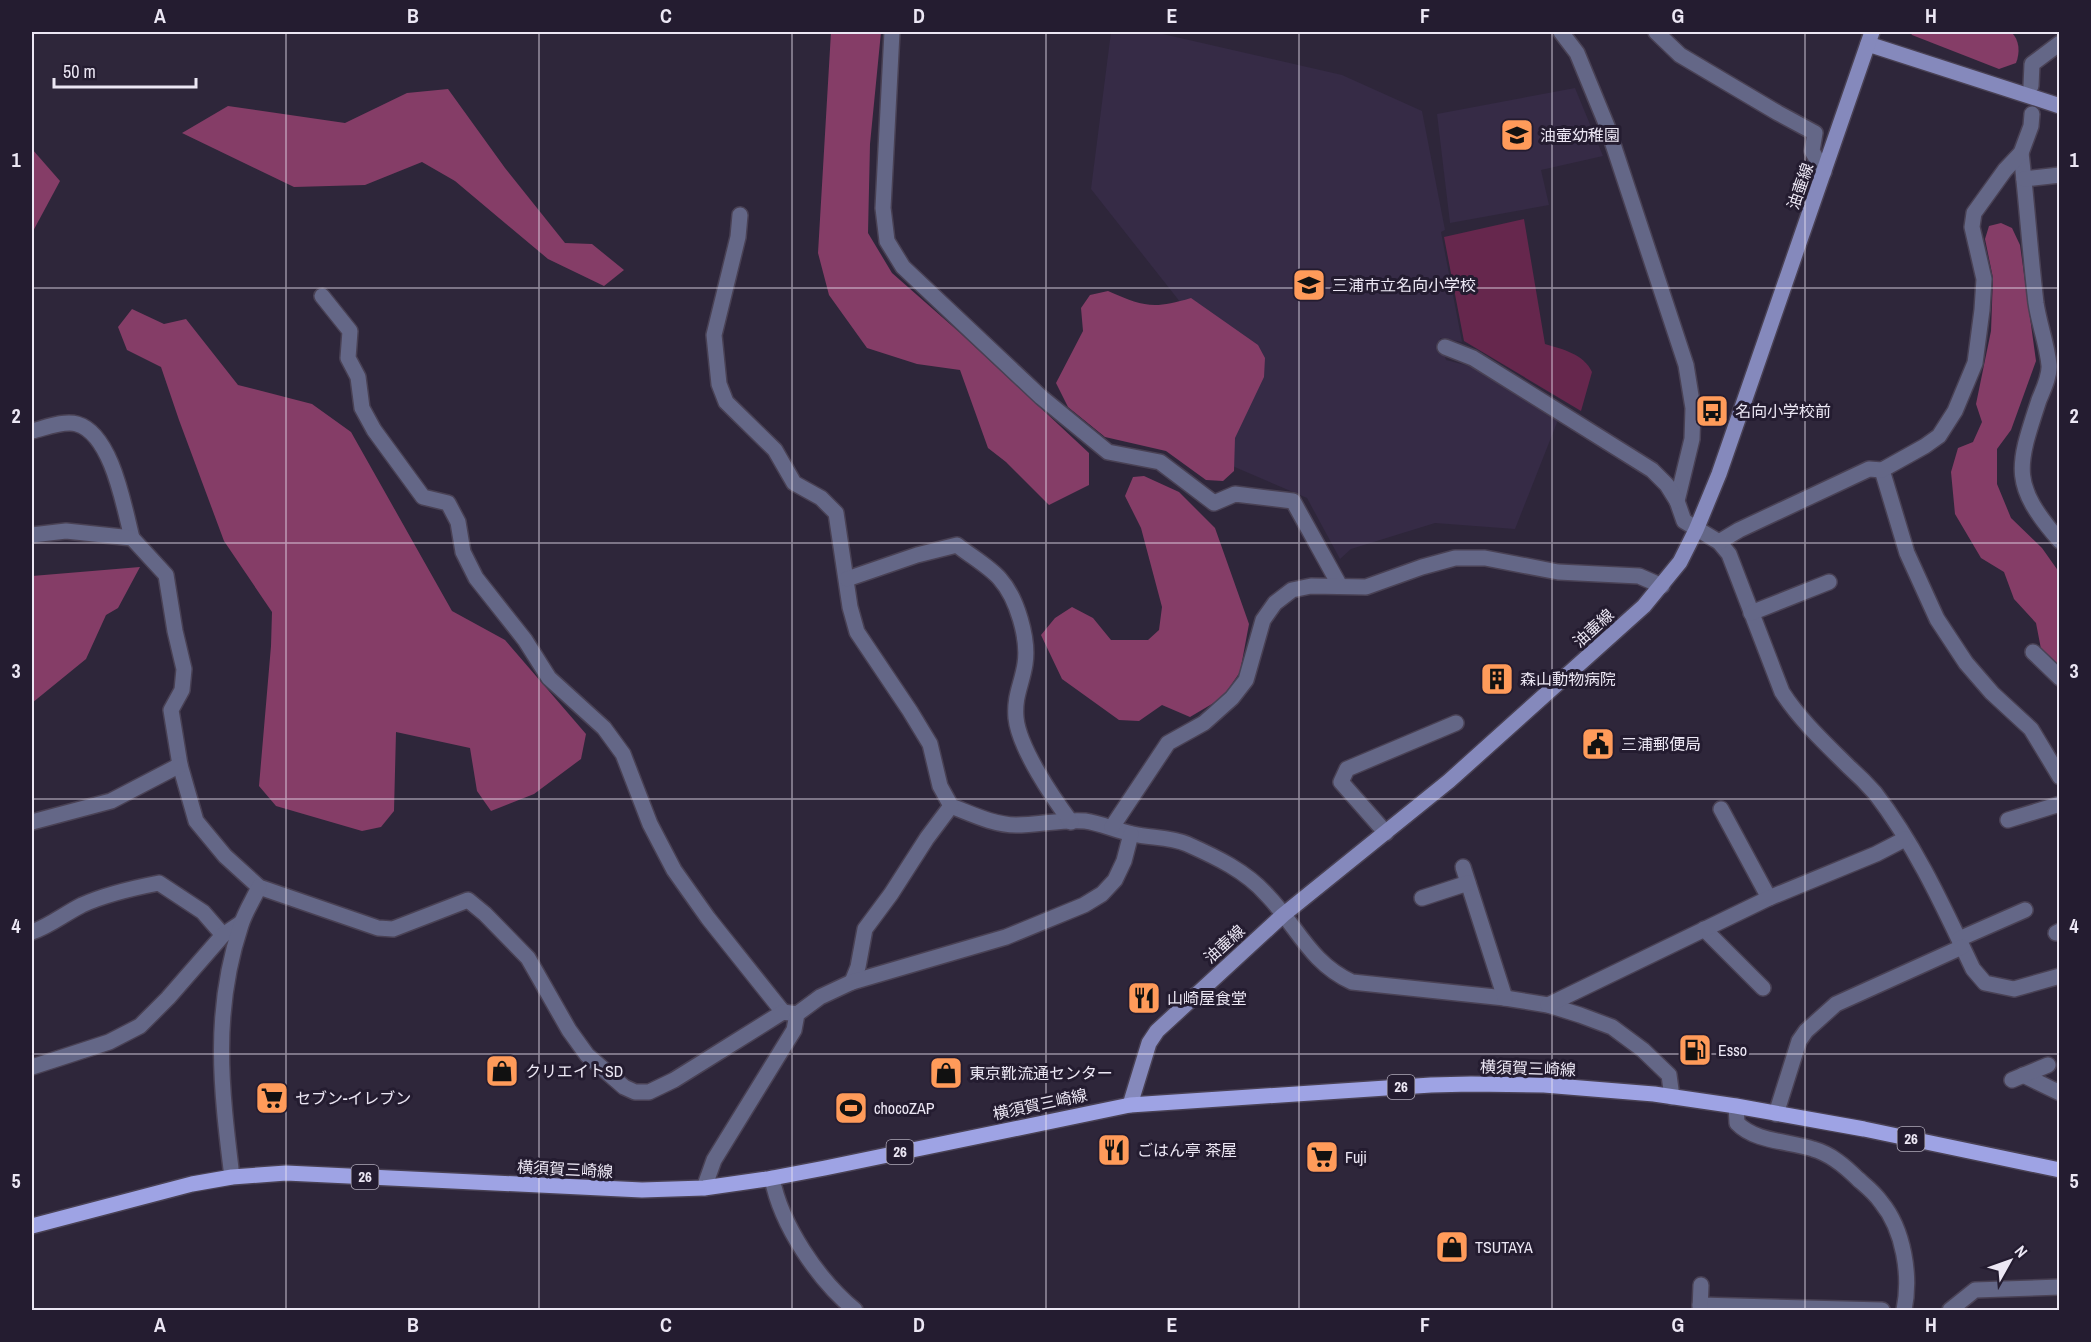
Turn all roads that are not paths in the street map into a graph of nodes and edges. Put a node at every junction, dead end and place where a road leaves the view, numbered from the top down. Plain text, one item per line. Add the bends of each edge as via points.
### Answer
1 (892, 32) edge
2 (1561, 32) edge
3 (1656, 32) edge
4 (1870, 38) edge
5 (2060, 43) edge
6 (2031, 86) dead end
7 (2060, 106) edge
8 (2032, 114) dead end
9 (2021, 153) junction
10 (1824, 172) junction
11 (2060, 175) edge
12 (2024, 179) junction
13 (740, 214) dead end
14 (322, 296) dead end
15 (1445, 347) dead end
16 (2055, 367) edge
17 (32, 431) edge
18 (1882, 470) junction
19 (1677, 501) junction
20 (1696, 530) junction
21 (32, 535) edge
22 (132, 538) junction
23 (2060, 541) edge
24 (1719, 542) junction
25 (847, 579) junction
26 (1829, 582) dead end
27 (1340, 586) junction
28 (1662, 586) junction
29 (1751, 614) junction
30 (2033, 652) dead end
31 (2060, 678) edge
32 (1456, 723) dead end
33 (180, 765) junction
34 (2060, 777) edge
35 (2060, 804) edge
36 (951, 806) junction
37 (1721, 809) dead end
38 (2008, 820) dead end
39 (32, 822) edge
40 (1071, 822) junction
41 (1112, 827) junction
42 (1386, 833) junction
43 (1131, 834) junction
44 (1905, 839) junction
45 (1463, 867) dead end
46 (1468, 883) junction
47 (259, 887) junction
48 (1422, 898) dead end
49 (1769, 898) junction
50 (2025, 910) dead end
51 (1283, 915) junction
52 (241, 923) junction
53 (1704, 929) junction
54 (32, 932) edge
55 (223, 935) junction
56 (1960, 943) junction
57 (2060, 976) edge
58 (852, 982) junction
59 (1763, 988) dead end
60 (1505, 998) junction
61 (1548, 1005) junction
62 (790, 1013) junction
63 (2048, 1065) dead end
64 (32, 1067) edge
65 (2060, 1093) edge
66 (1672, 1097) junction
67 (1130, 1106) junction
68 (1736, 1106) junction
69 (1776, 1114) junction
70 (2060, 1170) edge
71 (232, 1177) junction
72 (772, 1178) junction
73 (704, 1188) junction
74 (32, 1226) edge
75 (1701, 1286) dead end
76 (2060, 1287) edge
77 (1700, 1308) edge
78 (855, 1311) edge
79 (1882, 1311) edge
80 (1904, 1311) edge
81 (1950, 1311) edge

1 - 27 street via 883,208 887,241 903,267 1041,397 1108,452 1160,462 1214,502 1235,494 1293,501
2 - 19 street via 1577,53 1607,126 1686,365 1693,408 1692,438
3 - 10 street via 1680,55 1815,133 1812,151
4 - 7 main road
4 - 10 main road, 油壷線
5 - 6 street via 2032,64
8 - 9 street
9 - 12 street
9 - 18 street via 1974,213 1972,227 1984,279 1982,310 1975,363 1955,411 1939,436
10 - 20 main road, 油壷線
11 - 12 street
12 - 16 street via 2037,305
13 - 25 street via 714,335 719,384 726,402 775,450 794,483 821,498 836,513
14 - 62 street via 350,332 348,358 358,376 362,408 374,430 423,497 448,503 458,522 462,552 476,578 525,640 549,678 604,728 623,754 650,824 674,870 708,918
15 - 19 street via 1473,358 1652,470
16 - 23 street via 2024,445 2022,464 2028,499
17 - 22 street via 76,423 89,430 113,469
18 - 24 street via 1869,469
18 - 34 street via 1906,553 1937,619 1966,663 2031,729
19 - 20 street via 1684,521
20 - 24 street
20 - 28 main road, 油壷線
21 - 22 street via 66,531
22 - 33 street via 166,575 184,669 182,690 171,710
24 - 29 street via 1729,554
25 - 36 street via 856,632 930,744 940,786
25 - 40 street via 957,545 1000,578 1016,608 1027,644 1016,695 1016,720 1028,752
26 - 29 street
27 - 28 street via 1366,587 1455,558 1485,558 1558,572 1639,576
27 - 41 street via 1292,590 1275,603 1263,620 1246,680 1204,723 1168,743
28 - 42 main road, 油壷線 via 1625,625
29 - 44 street via 1792,708 1873,790
30 - 31 street
32 - 42 street via 1347,769 1341,782
33 - 39 street via 111,801
33 - 47 street via 196,821 225,856
35 - 38 street
36 - 40 street via 1014,825
36 - 58 street via 865,929
37 - 49 street
40 - 41 street
41 - 43 street
42 - 51 main road, 油壷線
43 - 51 street via 1184,843 1240,871 1268,895
43 - 58 street via 1115,880 1084,905 1006,937
44 - 49 street
44 - 56 street via 1919,858
45 - 46 street
46 - 48 street
46 - 60 street
47 - 52 street
47 - 62 street via 378,928 393,929 468,900 528,958 586,1055 635,1092 649,1092 674,1080
49 - 53 street
50 - 56 street
51 - 60 street via 1319,961 1352,982
51 - 67 main road, 油壷線 via 1157,1030 1149,1043
52 - 55 street
52 - 71 street via 221,1017 220,1059
53 - 59 street
53 - 61 street
54 - 55 street via 82,905 159,883 203,912
55 - 64 street via 140,1026 109,1042
56 - 57 street via 1984,983 2014,989
56 - 69 street via 1836,1004 1806,1031 1798,1041
58 - 62 street
60 - 61 street
61 - 66 street via 1612,1027 1669,1075
62 - 73 street via 794,1030 714,1160
63 - 65 street via 2018,1078
66 - 67 main road, 横須賀三崎線 / 26 via 1544,1085 1471,1084
66 - 68 main road, 横須賀三崎線 / 26
67 - 72 main road, 横須賀三崎線 / 26
68 - 69 main road, 横須賀三崎線 / 26
68 - 80 street via 1737,1123 1743,1130 1832,1156 1881,1201 1892,1218 1907,1270
69 - 70 main road, 横須賀三崎線 / 26
71 - 73 main road, 横須賀三崎線 / 26 via 286,1173 642,1191
71 - 74 main road, 横須賀三崎線 / 26
72 - 73 main road, 横須賀三崎線 / 26
72 - 78 street via 775,1196 808,1257
75 - 77 street
76 - 81 street via 1975,1290
77 - 79 street

